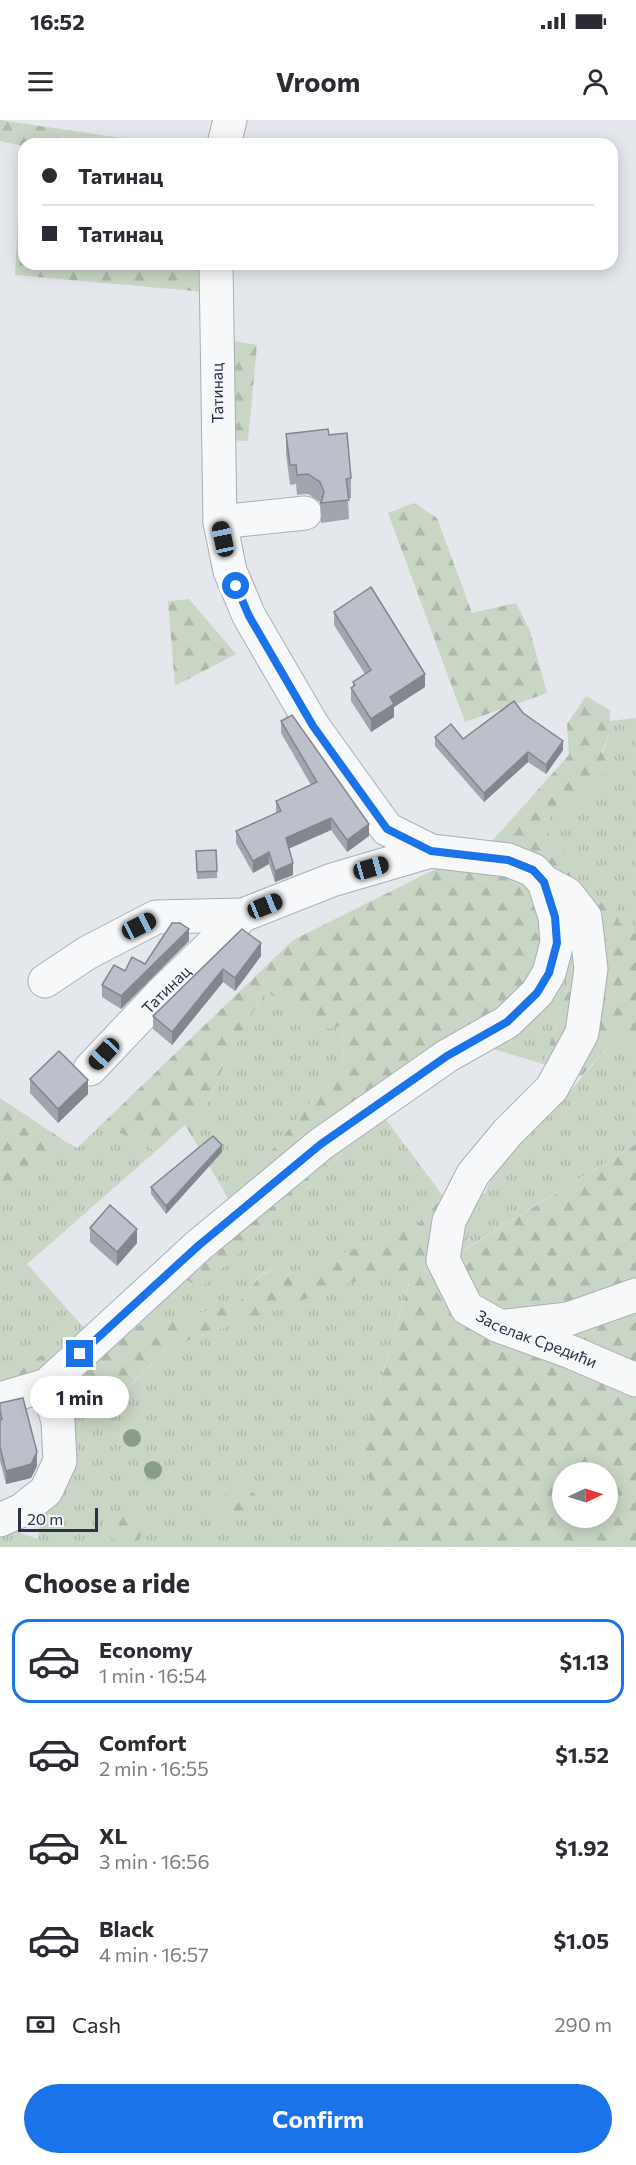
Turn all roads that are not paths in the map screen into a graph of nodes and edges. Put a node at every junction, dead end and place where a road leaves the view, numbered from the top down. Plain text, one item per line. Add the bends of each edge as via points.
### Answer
1 (230, 120) edge
2 (226, 138) edge
3 (216, 270) edge
4 (305, 513) dead end
5 (220, 522) junction
6 (431, 851) junction
7 (544, 882) junction
8 (243, 915) junction
9 (45, 981) dead end
10 (90, 1069) dead end
11 (636, 1295) edge
12 (499, 1326) junction
13 (636, 1380) edge
14 (46, 1385) junction
15 (0, 1399) edge
16 (0, 1520) edge

1 - 2 street
3 - 5 street, Татинац
4 - 5 street
5 - 6 street, Татинац via 230,571 249,616 313,726 387,829
6 - 7 street, Татинац via 508,860 533,870
6 - 8 street, Татинац via 332,880
7 - 12 street, Заселак Средићи via 567,894 585,917 591,969 582,1033 552,1088 473,1174 449,1221 443,1260 467,1308
7 - 14 street via 555,917 557,943 549,973 537,993 507,1022 447,1056 321,1144 198,1246
8 - 9 street, Татинац via 156,917 87,953
8 - 10 street, Татинац
11 - 12 street via 568,1319
12 - 13 street, Заселак Средићи
14 - 15 street
14 - 16 street via 58,1421 60,1461 46,1491 22,1510

